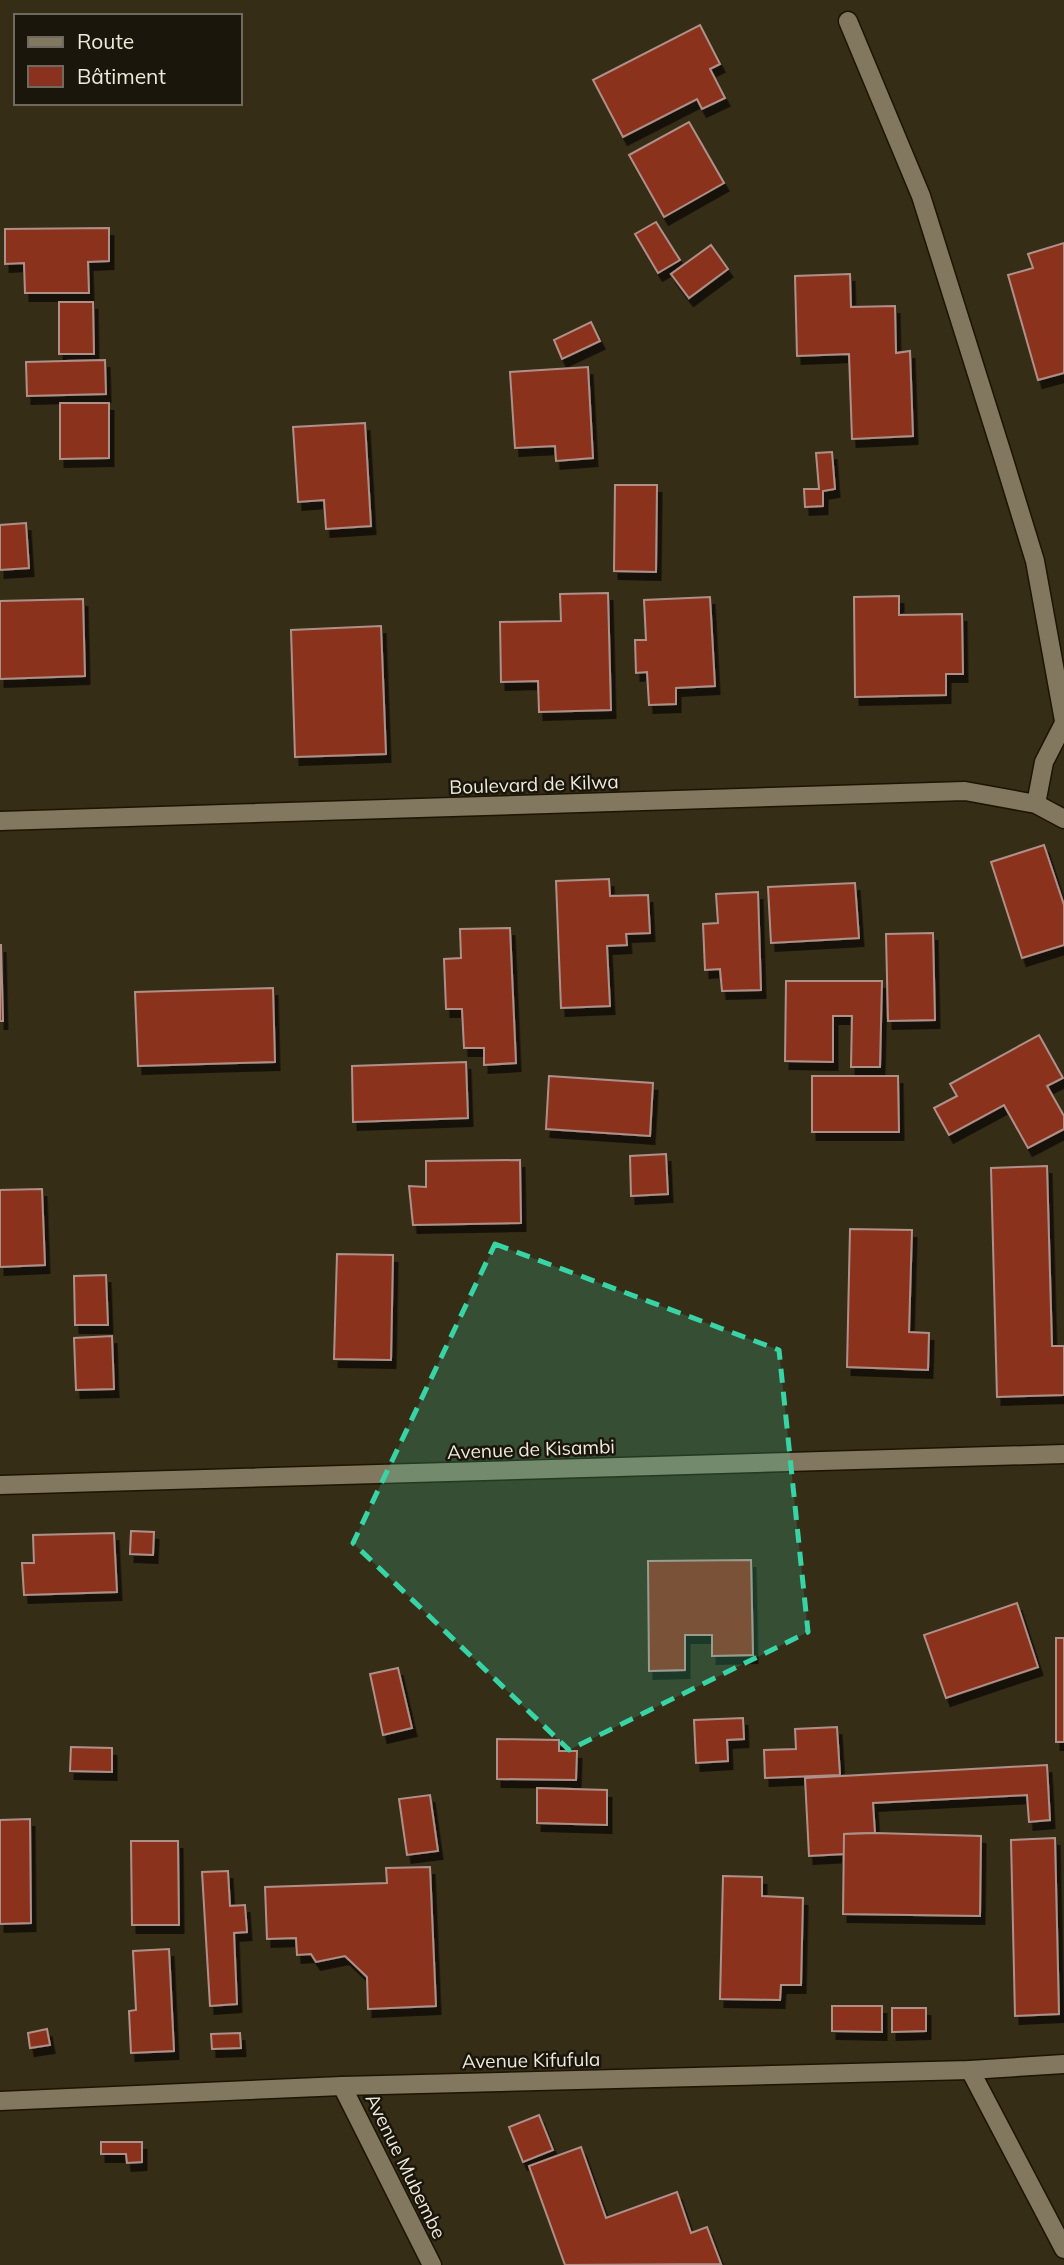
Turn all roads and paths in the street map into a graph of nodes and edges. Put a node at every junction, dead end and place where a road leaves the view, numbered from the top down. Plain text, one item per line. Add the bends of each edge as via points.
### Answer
1 (848, 21) dead end
2 (1064, 722) edge
3 (1037, 804) junction
4 (1064, 819) edge
5 (0, 821) edge
6 (1064, 1454) edge
7 (0, 1485) edge
8 (1064, 2064) edge
9 (970, 2070) junction
10 (342, 2086) junction
11 (0, 2101) edge
12 (1064, 2249) edge
13 (432, 2265) edge

1 - 2 street via 921,196 1028,536
2 - 3 street via 1044,762
3 - 4 street, Boulevard de Kilwa
3 - 5 street, Boulevard de Kilwa via 965,790
6 - 7 street, Avenue de Kisambi
8 - 9 street, Avenue Kifufula
9 - 10 street, Avenue Kifufula
9 - 12 street
10 - 11 street, Avenue Kifufula
10 - 13 street, Avenue Mubembe

